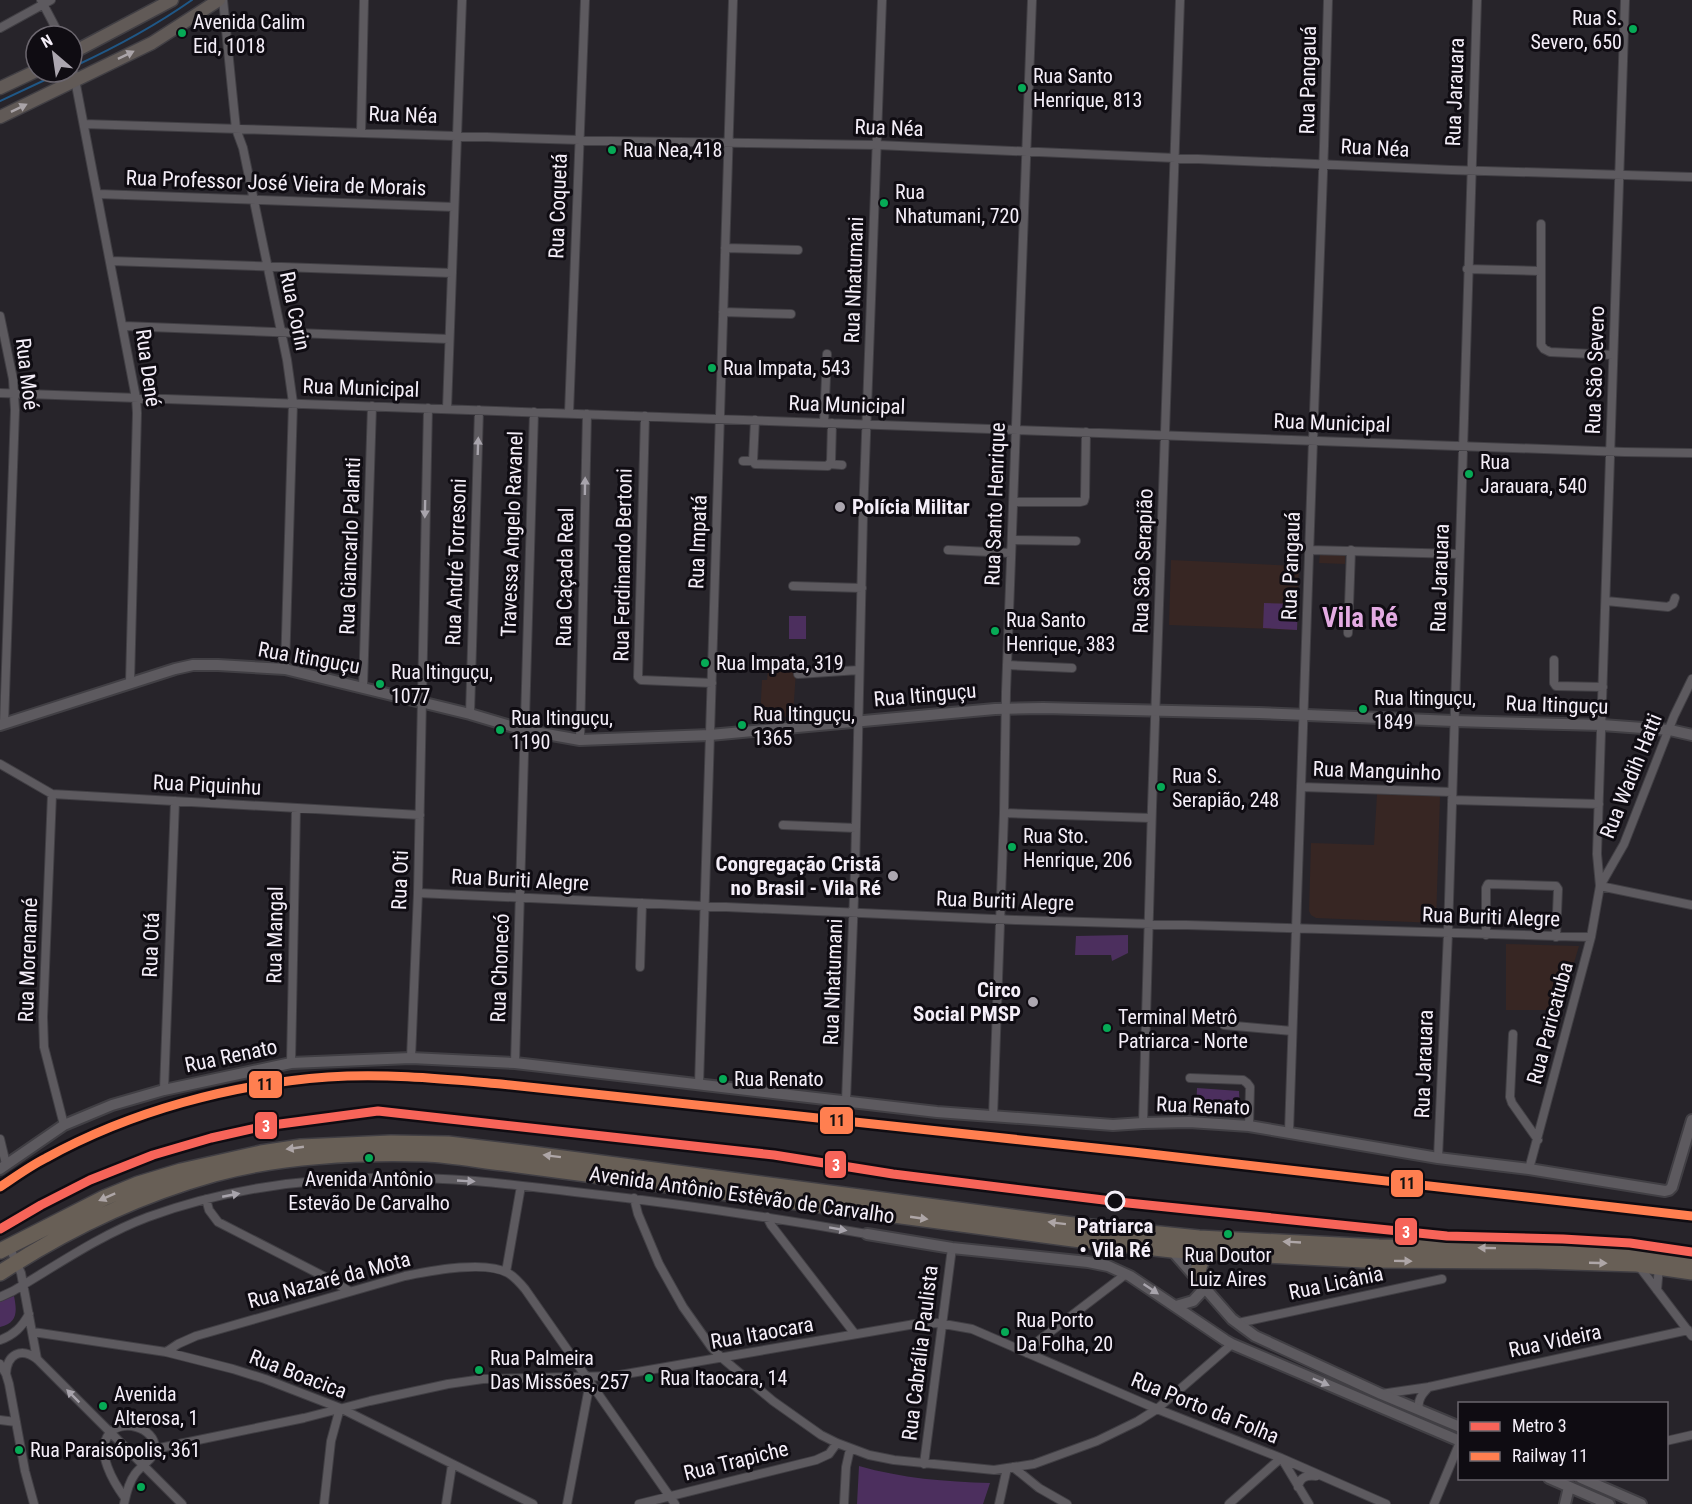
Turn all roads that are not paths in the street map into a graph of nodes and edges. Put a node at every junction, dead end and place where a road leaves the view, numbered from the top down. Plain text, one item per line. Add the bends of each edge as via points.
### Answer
1 (51, 0) edge
2 (172, 0) edge
3 (221, 0) edge
4 (364, 0) edge
5 (462, 0) edge
6 (585, 0) edge
7 (733, 0) edge
8 (882, 0) edge
9 (1032, 0) edge
10 (1180, 0) edge
11 (1328, 0) edge
12 (1477, 0) edge
13 (1625, 0) edge
14 (42, 2) edge
15 (54, 24) edge
16 (0, 28) edge
17 (84, 47) edge
18 (84, 73) edge
19 (24, 77) edge
20 (61, 84) edge
21 (75, 84) edge
22 (0, 88) edge
23 (0, 117) edge
24 (84, 124) junction
25 (236, 129) junction
26 (361, 132) junction
27 (458, 135) junction
28 (578, 140) junction
29 (729, 142) junction
30 (877, 145) junction
31 (1026, 152) junction
32 (1175, 157) junction
33 (1324, 164) junction
34 (1470, 171) junction
35 (1619, 175) junction
36 (1692, 177) edge
37 (98, 194) junction
38 (253, 200) junction
39 (454, 207) junction
40 (1541, 224) dead end
41 (725, 248) junction
42 (798, 250) dead end
43 (111, 261) junction
44 (267, 266) junction
45 (1467, 269) junction
46 (1540, 271) junction
47 (452, 273) junction
48 (723, 312) junction
49 (791, 314) dead end
50 (0, 316) edge
51 (124, 326) junction
52 (281, 332) junction
53 (449, 339) junction
54 (827, 354) dead end
55 (1613, 355) junction
56 (0, 393) edge
57 (14, 393) junction
58 (136, 398) junction
59 (293, 403) junction
60 (372, 406) junction
61 (428, 408) junction
62 (447, 409) junction
63 (479, 410) junction
64 (534, 412) junction
65 (569, 413) junction
66 (587, 414) junction
67 (645, 416) junction
68 (719, 418) junction
69 (754, 420) junction
70 (828, 423) junction
71 (866, 424) junction
72 (1016, 429) junction
73 (1086, 432) junction
74 (1165, 435) junction
75 (1313, 440) junction
76 (1462, 446) junction
77 (1611, 451) junction
78 (1692, 453) edge
79 (743, 461) dead end
80 (753, 461) junction
81 (829, 465) junction
82 (842, 465) dead end
83 (1013, 502) junction
84 (1012, 540) junction
85 (1076, 541) dead end
86 (948, 550) dead end
87 (1310, 550) junction
88 (1351, 550) junction
89 (1011, 553) junction
90 (1459, 554) junction
91 (793, 586) dead end
92 (861, 588) junction
93 (1675, 598) dead end
94 (1606, 601) junction
95 (1348, 633) dead end
96 (1554, 660) dead end
97 (1007, 665) junction
98 (1072, 668) dead end
99 (285, 669) junction
100 (859, 670) junction
101 (798, 674) dead end
102 (1692, 679) edge
103 (130, 683) junction
104 (712, 683) junction
105 (363, 687) junction
106 (1603, 687) junction
107 (422, 702) junction
108 (1006, 709) junction
109 (1155, 711) junction
110 (470, 714) junction
111 (1304, 715) junction
112 (858, 721) junction
113 (1454, 721) junction
114 (2, 725) edge
115 (1602, 725) junction
116 (524, 730) junction
117 (1670, 730) junction
118 (710, 735) junction
119 (1692, 735) edge
120 (580, 740) junction
121 (0, 764) edge
122 (1301, 787) junction
123 (52, 794) junction
124 (1452, 796) junction
125 (175, 801) junction
126 (1599, 804) junction
127 (296, 808) junction
128 (1004, 813) junction
129 (420, 815) junction
130 (1152, 818) junction
131 (783, 825) dead end
132 (856, 828) junction
133 (1600, 886) junction
134 (418, 893) junction
135 (520, 898) junction
136 (642, 903) junction
137 (1692, 904) edge
138 (705, 906) junction
139 (854, 913) junction
140 (1001, 920) junction
141 (1149, 925) junction
142 (1296, 929) junction
143 (1448, 933) junction
144 (1486, 935) junction
145 (1556, 937) junction
146 (1592, 937) junction
147 (640, 968) dead end
148 (1224, 1025) dead end
149 (1292, 1031) junction
150 (1513, 1034) dead end
151 (411, 1058) junction
152 (291, 1063) junction
153 (515, 1063) junction
154 (1190, 1078) dead end
155 (699, 1085) junction
156 (164, 1090) junction
157 (846, 1101) junction
158 (993, 1117) junction
159 (1692, 1120) edge
160 (1143, 1123) junction
161 (64, 1125) junction
162 (1249, 1126) junction
163 (1289, 1132) junction
164 (0, 1139) edge
165 (1538, 1140) junction
166 (1438, 1158) junction
167 (3, 1167) edge
168 (1529, 1169) junction
169 (521, 1186) junction
170 (634, 1198) junction
171 (206, 1200) junction
172 (767, 1216) junction
173 (867, 1234) joint
174 (1157, 1234) junction
175 (952, 1248) junction
176 (5, 1249) edge
177 (1172, 1250) junction
178 (1208, 1253) junction
179 (1692, 1259) edge
180 (17, 1262) junction
181 (1637, 1264) junction
182 (1659, 1266) junction
183 (506, 1272) junction
184 (1692, 1272) edge
185 (0, 1273) edge
186 (1126, 1274) junction
187 (1442, 1279) dead end
188 (1201, 1284) junction
189 (24, 1285) junction
190 (1657, 1290) junction
191 (349, 1291) junction
192 (0, 1297) edge
193 (1176, 1306) junction
194 (29, 1314) junction
195 (943, 1323) junction
196 (1238, 1323) junction
197 (33, 1332) junction
198 (1690, 1333) edge
199 (855, 1335) junction
200 (1255, 1336) junction
201 (0, 1340) edge
202 (1232, 1344) junction
203 (166, 1352) junction
204 (1027, 1353) junction
205 (722, 1358) junction
206 (37, 1359) junction
207 (0, 1364) edge
208 (6, 1374) junction
209 (589, 1380) junction
210 (1429, 1387) junction
211 (1382, 1394) junction
212 (340, 1408) junction
213 (1157, 1409) junction
214 (1419, 1410) junction
215 (0, 1420) edge
216 (16, 1422) junction
217 (1458, 1426) edge
218 (110, 1432) junction
219 (1692, 1435) edge
220 (1458, 1440) edge
221 (1668, 1441) edge
222 (837, 1443) junction
223 (1458, 1446) edge
224 (155, 1449) junction
225 (850, 1449) junction
226 (1281, 1458) junction
227 (924, 1464) junction
228 (452, 1465) junction
229 (142, 1466) junction
230 (1010, 1468) junction
231 (1323, 1477) junction
232 (1552, 1480) edge
233 (1582, 1480) edge
234 (1584, 1480) edge
235 (1298, 1486) junction
236 (1569, 1487) junction
237 (669, 1496) junction
238 (1581, 1498) edge
239 (124, 1501) edge
240 (34, 1504) edge
241 (182, 1504) edge
242 (324, 1504) edge
243 (446, 1504) edge
244 (533, 1504) edge
245 (567, 1504) edge
246 (639, 1504) edge
247 (675, 1504) edge
248 (844, 1504) edge
249 (999, 1504) edge
250 (1067, 1504) edge
251 (1229, 1504) edge
252 (1309, 1504) edge
253 (1386, 1504) edge
254 (1434, 1504) edge
255 (1565, 1504) edge
256 (1609, 1504) edge
257 (1641, 1504) edge

1 - 14 street
2 - 17 main road
18 -> 3 main road via 152,43
3 - 25 street, Rua Corin
4 - 26 street
5 - 27 street
6 - 28 street, Rua Coquetá
7 - 29 street, Rua Impatá
8 - 30 street, Rua Nhatumani
9 - 31 street, Rua Santo Henrique
10 - 32 street, Rua São Serapião
11 - 33 street, Rua Pangauá
12 - 34 street, Rua Jarauara
13 - 35 street, Rua São Severo
14 - 15 street
14 - 16 street
19 - 22 main road
23 -> 20 main road
21 - 24 street, Rua Dené
24 - 25 street, Rua Néa
24 - 37 street, Rua Dené
25 - 26 street, Rua Néa
25 - 38 street, Rua Corin
26 - 27 street, Rua Néa
27 - 28 street, Rua Néa
27 - 39 street
28 - 29 street, Rua Néa
28 - 65 street, Rua Coquetá
29 - 30 street, Rua Néa
29 - 41 street, Rua Impatá
30 - 31 street, Rua Néa
30 - 71 street, Rua Nhatumani
31 - 32 street, Rua Néa
31 - 72 street, Rua Santo Henrique
32 - 33 street, Rua Néa
32 - 74 street, Rua São Serapião
33 - 34 street, Rua Néa
33 - 75 street, Rua Pangauá
34 - 35 street, Rua Néa
34 - 45 street, Rua Jarauara
35 - 36 street, Rua Néa
35 - 55 street, Rua São Severo
37 - 38 street, Rua Professor José Vieira de Morais
37 - 43 street, Rua Dené
38 - 39 street, Rua Professor José Vieira de Morais
38 - 44 street, Rua Corin
39 - 47 street
40 - 46 street
41 - 42 street
41 - 48 street, Rua Impatá
43 - 44 street
43 - 51 street, Rua Dené
44 - 47 street
44 - 52 street, Rua Corin
45 - 46 street
45 - 76 street, Rua Jarauara
46 - 55 street via 1540,337 1544,350
47 - 53 street
48 - 49 street
48 - 68 street, Rua Impatá
50 - 57 street, Rua Moé
51 - 52 street
51 - 58 street, Rua Dené
52 - 53 street
52 - 59 street, Rua Corin
53 - 62 street
54 - 70 street
55 - 77 street, Rua São Severo
56 - 57 street, Rua Municipal
57 - 58 street, Rua Municipal
57 - 114 street, Rua Moé
58 - 59 street, Rua Municipal
58 - 103 street, Rua Dené
59 - 60 street, Rua Municipal
59 - 99 street, Rua Corin
60 - 61 street, Rua Municipal
60 - 105 street, Rua Giancarlo Palanti
61 - 62 street, Rua Municipal
61 -> 107 street, Rua Oti
62 - 63 street, Rua Municipal
63 - 64 street, Rua Municipal
110 -> 63 street, Rua André Torresoni
64 - 65 street, Rua Municipal
64 - 116 street, Travessa Angelo Ravanel
65 - 66 street, Rua Municipal
66 - 67 street, Rua Municipal
120 -> 66 street, Rua Caçada Real
67 - 68 street, Rua Municipal
67 - 104 street, Rua Ferdinando Bertoni via 638,677
68 - 69 street, Rua Municipal
68 - 104 street, Rua Impatá
69 - 70 street, Rua Municipal
69 - 80 street
70 - 71 street, Rua Municipal
70 - 81 street
71 - 72 street, Rua Municipal
71 - 92 street, Rua Nhatumani
72 - 73 street, Rua Municipal
72 - 83 street, Rua Santo Henrique
73 - 74 street, Rua Municipal
73 - 83 street via 1084,501
74 - 75 street, Rua Municipal
74 - 109 street, Rua São Serapião
75 - 76 street, Rua Municipal
75 - 87 street, Rua Pangauá
76 - 77 street, Rua Municipal
76 - 90 street, Rua Jarauara
77 - 78 street, Rua Municipal
77 - 94 street, Rua São Severo
79 - 80 street
80 - 81 street
81 - 82 street
83 - 84 street, Rua Santo Henrique
84 - 85 street
84 - 89 street, Rua Santo Henrique
86 - 89 street
87 - 88 street
87 - 111 street, Rua Pangauá
88 - 90 street
88 - 95 street
89 - 97 street, Rua Santo Henrique
90 - 113 street, Rua Jarauara
91 - 92 street
92 - 100 street, Rua Nhatumani
93 - 94 street via 1668,607
94 - 106 street, Rua São Severo
96 - 106 street via 1556,686
97 - 98 street
97 - 108 street, Rua Santo Henrique
99 - 103 main road, Rua Itinguçu via 193,665
99 - 105 main road, Rua Itinguçu
100 - 101 street
100 - 112 street, Rua Nhatumani
102 - 117 street, Rua Wadih Hatti
103 - 114 main road, Rua Itinguçu
104 - 118 street, Rua Impatá
105 - 107 main road, Rua Itinguçu
106 - 115 street, Rua São Severo
107 - 110 main road, Rua Itinguçu
107 - 129 street, Rua Oti
108 - 109 main road, Rua Itinguçu
108 - 112 main road, Rua Itinguçu
108 - 128 street, Rua Santo Henrique
109 - 111 main road, Rua Itinguçu
109 - 130 street, Rua São Serapião
110 - 116 main road, Rua Itinguçu
111 - 113 main road, Rua Itinguçu
111 - 122 street, Rua Pangauá
112 - 118 main road, Rua Itinguçu
112 - 132 street, Rua Nhatumani
113 - 115 main road, Rua Itinguçu
113 - 124 street, Rua Jarauara
115 - 117 main road, Rua Itinguçu
115 - 126 street, Rua São Severo
116 - 120 main road, Rua Itinguçu
116 - 135 street, Rua Chonecó
117 - 119 main road, Rua Itinguçu
117 - 133 street, Rua Wadih Hatti via 1624,844
118 - 120 main road, Rua Itinguçu
118 - 138 street, Rua Impatá
121 - 123 street, Rua Piquinhu
122 - 124 street, Rua Manguinho
122 - 142 street, Rua Pangauá
123 - 125 street, Rua Piquinhu
123 - 161 street, Rua Morenamé via 44,1047
124 - 126 street, Rua Manguinho
124 - 143 street, Rua Jarauara
125 - 127 street, Rua Piquinhu
125 - 156 street, Rua Otá
126 - 133 street, Rua São Severo
127 - 129 street, Rua Piquinhu
127 - 152 street, Rua Mangal
128 - 130 street
128 - 140 street, Rua Santo Henrique
129 - 134 street, Rua Oti
130 - 141 street, Rua São Serapião
131 - 132 street
132 - 139 street, Rua Nhatumani
133 - 137 street
133 - 146 street, Rua Paricatuba
134 - 135 street, Rua Buriti Alegre
134 - 151 street, Rua Oti
135 - 136 street, Rua Buriti Alegre
135 - 153 street, Rua Chonecó
136 - 138 street, Rua Buriti Alegre
136 - 147 street
138 - 139 street, Rua Buriti Alegre
138 - 155 street, Rua Impatá
139 - 140 street, Rua Buriti Alegre
139 - 157 street, Rua Nhatumani
140 - 141 street, Rua Buriti Alegre
140 - 158 street, Rua Santo Henrique
141 - 142 street, Rua Buriti Alegre
141 - 160 street, Rua São Serapião
142 - 143 street, Rua Buriti Alegre
142 - 149 street, Rua Pangauá
143 - 144 street, Rua Buriti Alegre
143 - 166 street, Rua Jarauara
144 - 145 street, Rua Buriti Alegre
144 - 145 street via 1488,884 1557,886
145 - 146 street, Rua Buriti Alegre
146 - 165 street, Rua Paricatuba
148 - 149 street
149 - 163 street, Rua Pangauá
150 - 165 street via 1510,1096
151 - 152 main road, Rua Renato
151 - 153 main road, Rua Renato
152 - 156 main road, Rua Renato
153 - 155 main road, Rua Renato
154 - 162 street via 1247,1083
155 - 157 main road, Rua Renato
156 - 161 main road, Rua Renato via 112,1105
157 - 158 main road, Rua Renato
158 - 160 main road, Rua Renato via 1113,1125
159 - 168 main road, Rua Renato via 1669,1190
160 - 162 main road, Rua Renato
161 - 167 main road, Rua Renato
162 - 163 main road, Rua Renato
163 - 166 main road, Rua Renato
164 - 167 street
165 - 168 street, Rua Paricatuba
166 - 168 main road, Rua Renato
169 - 170 street, Avenida Antônio Estêvão de Carvalho
171 -> 169 street, Avenida Antônio Estêvão de Carvalho via 291,1182 326,1179 435,1179
169 - 183 street
170 - 172 street, Avenida Antônio Estêvão de Carvalho
170 - 205 street via 659,1264 683,1307
171 - 189 street, Avenida Antônio Estêvão de Carvalho via 126,1226
171 - 191 street via 218,1222
172 -> 173 street, Avenida Antônio Estêvão de Carvalho
172 - 199 street
173 - 175 main road, Avenida Antônio Estêvão de Carvalho
174 -> 176 highway, Avenida Antônio Estêvão de Carvalho via 543,1155 448,1144 391,1143 301,1147 181,1171 104,1198
174 - 177 main road
179 -> 174 highway, Avenida Antônio Estêvão de Carvalho via 1597,1250 1379,1246
175 - 186 main road, Avenida Antônio Estêvão de Carvalho via 1088,1262
175 - 195 street, Rua Cabrália Paulista
176 - 180 street
177 - 178 highway, Avenida Antônio Estêvão de Carvalho
180 -> 177 highway, Avenida Antônio Estêvão de Carvalho via 99,1218 196,1180 275,1163 375,1154 428,1154 503,1163
177 - 188 main road
178 -> 181 highway, Avenida Antônio Estêvão de Carvalho via 1363,1260
178 - 188 highway via 1198,1268
180 - 185 highway, Avenida Antônio Estêvão de Carvalho
180 - 189 street
181 - 182 highway, Avenida Antônio Estêvão de Carvalho
181 - 190 street
182 - 184 highway, Avenida Antônio Estêvão de Carvalho
182 - 190 street
183 - 191 street, Rua Nazaré da Mota via 490,1268 435,1270
183 - 209 street via 525,1289
186 -> 193 main road, Avenida Antônio Estêvão de Carvalho
186 - 204 street
187 - 196 street, Rua Licânia
188 - 193 main road via 1193,1301
188 - 196 main road
189 - 192 street, Avenida Antônio Estêvão de Carvalho
189 - 194 street
190 - 198 street
191 - 203 street, Rua Nazaré da Mota via 196,1336
193 - 202 main road, Avenida Antônio Estêvão de Carvalho
194 - 197 street
194 - 201 street via 23,1325
195 - 199 street, Rua Itaocara
195 - 204 street, Rua Porto da Folha via 972,1329
195 - 227 street, Rua Cabrália Paulista
196 - 200 main road
197 - 203 street, Rua Boacica
197 - 206 street
198 - 210 street, Rua Videira
199 - 205 street, Rua Itaocara
200 - 202 main road
200 - 211 main road
202 - 213 street
202 -> 220 main road, Avenida Antônio Estêvão de Carvalho
203 - 212 street, Rua Boacica via 243,1372
204 - 213 street, Rua Porto da Folha
205 - 209 street, Rua Itaocara
205 - 222 street via 773,1401
206 - 208 street via 31,1354 16,1355 6,1366
218 -> 206 street
207 - 208 street
208 - 216 street
209 - 212 street, Rua Itaocara via 483,1379
209 - 237 street
209 - 245 street
210 - 211 street, Rua Videira
210 - 214 street via 1420,1399
211 - 214 main road
212 - 224 street, Rua Itaocara
212 - 228 street, Rua Boacica
212 - 242 street via 331,1441
213 - 226 street, Rua Porto da Folha
213 - 230 street via 1097,1441 1034,1464
214 - 217 main road
215 - 216 street
216 - 240 street
218 - 224 street via 128,1426 145,1430
218 - 229 street
218 - 239 street via 105,1441 106,1463
219 - 221 street
222 - 225 street
222 - 237 street, Rua Trapiche via 829,1454 816,1460
223 - 254 street
224 - 229 street
225 - 227 street
225 - 248 street
226 - 231 street, Rua Porto da Folha
226 - 235 street
226 - 251 street
227 - 230 street
228 - 243 street
228 - 244 street, Rua Boacica
229 - 239 street
229 - 241 street
230 - 249 street
230 - 250 street
231 - 235 street via 1308,1476
231 - 253 street, Rua Porto da Folha
232 - 236 main road
233 - 238 main road
234 - 257 main road
235 - 252 street
236 - 238 main road
236 - 255 main road
237 - 246 street, Rua Trapiche
237 - 247 street
238 - 256 main road

